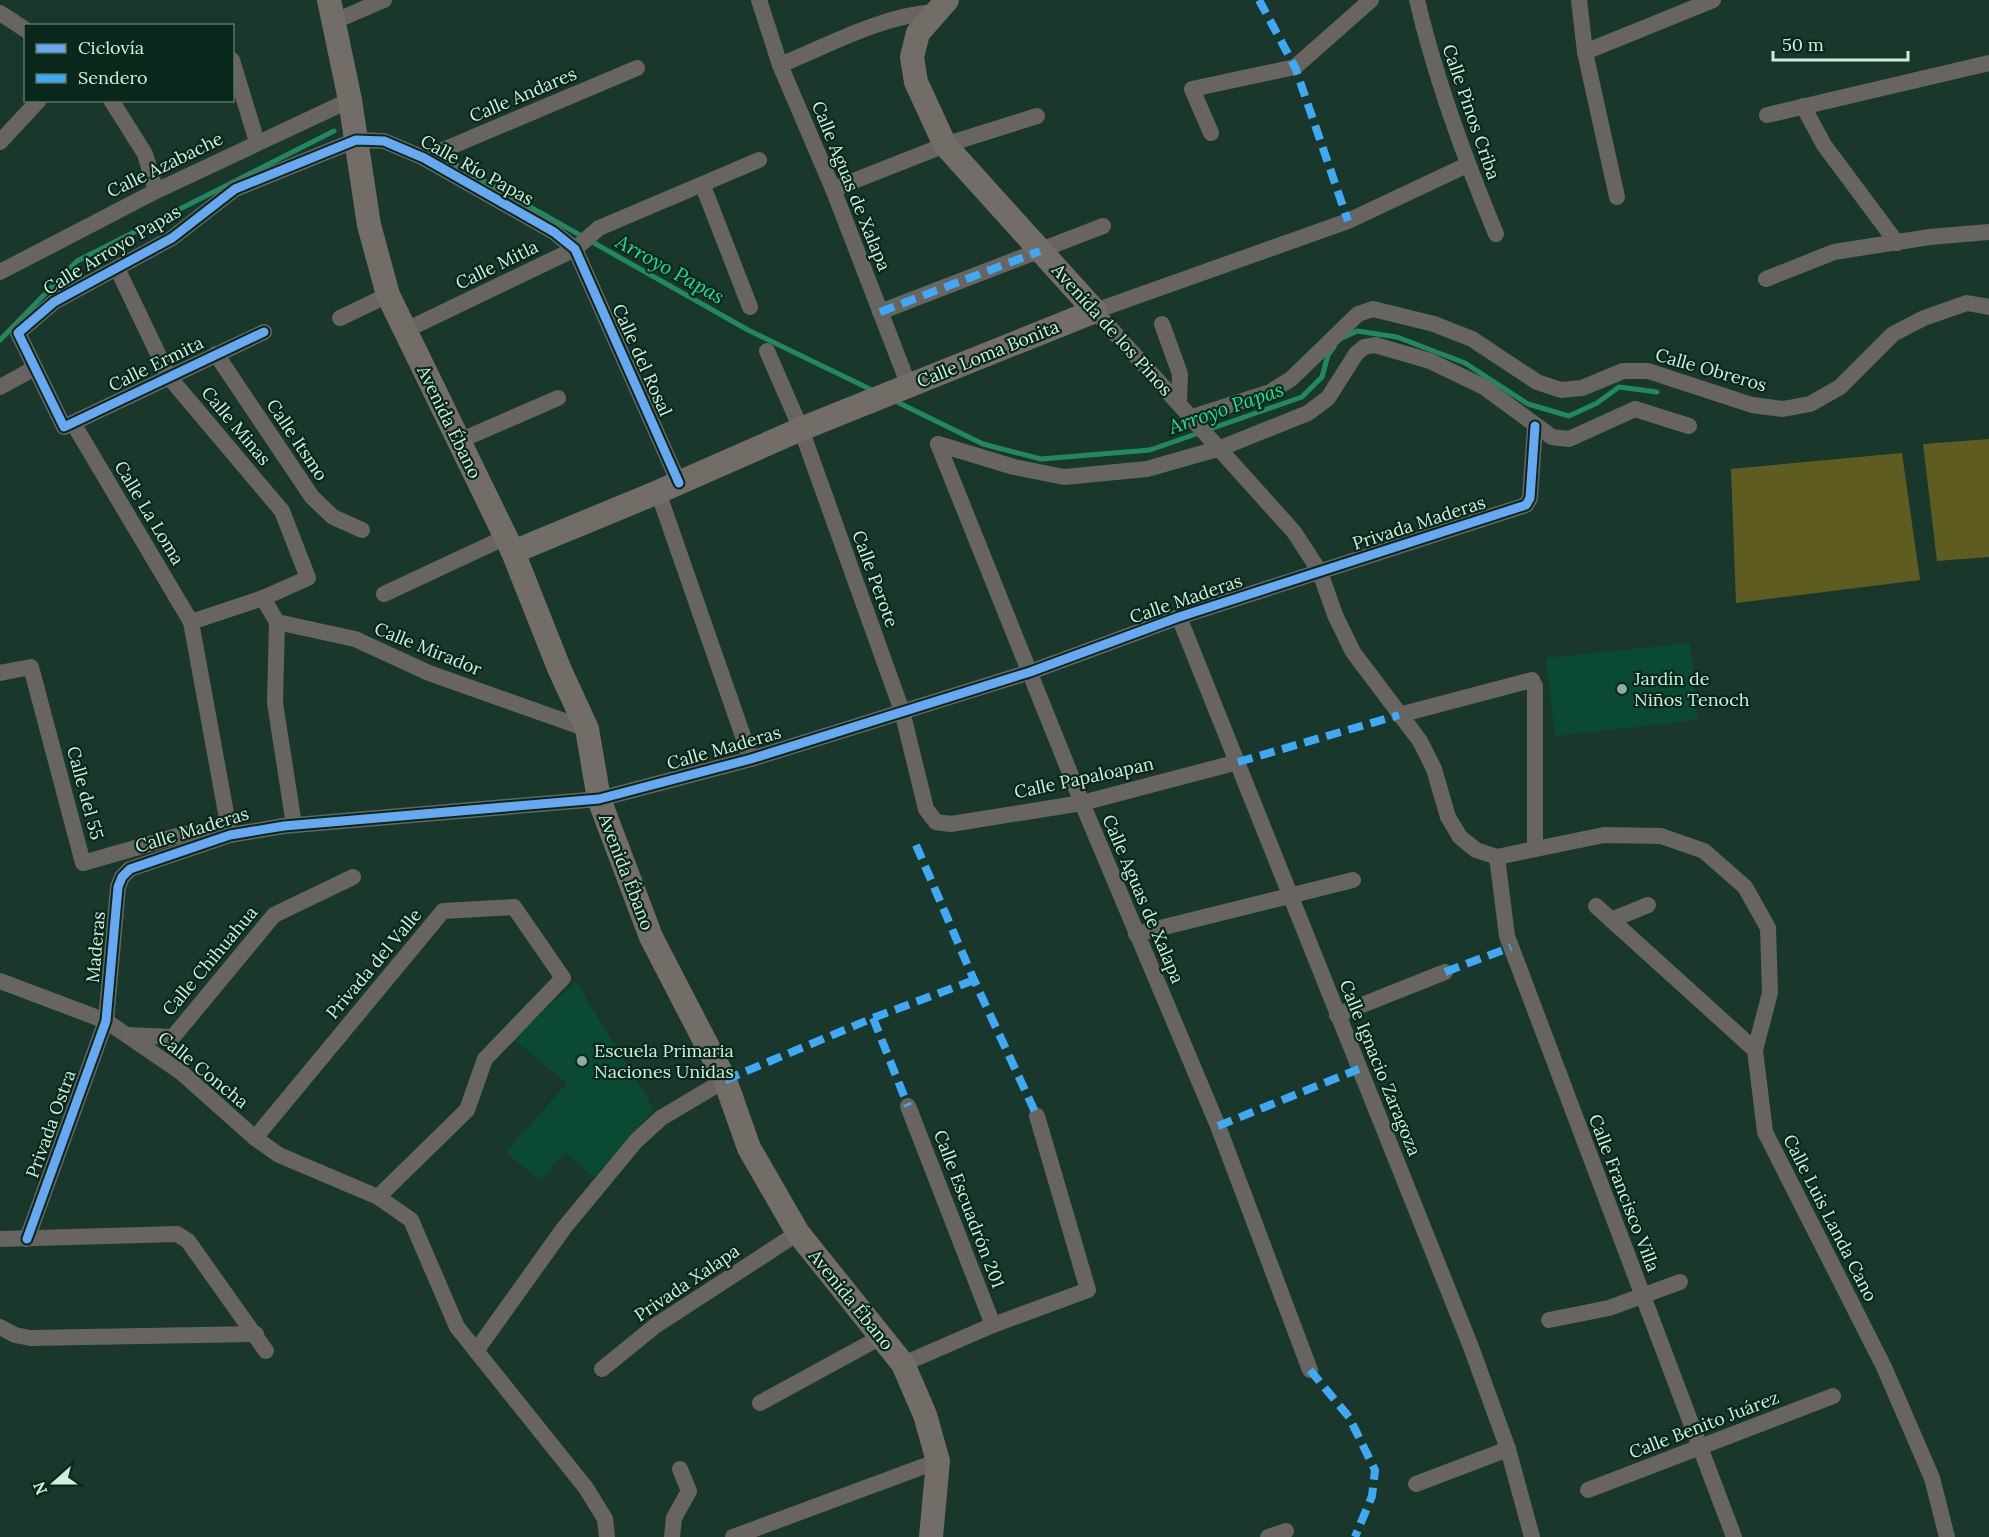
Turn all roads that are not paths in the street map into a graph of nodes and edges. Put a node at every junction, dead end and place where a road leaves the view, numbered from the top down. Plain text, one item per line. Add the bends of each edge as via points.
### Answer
1 (384, 0) edge
2 (759, 0) edge
3 (1371, 0) edge
4 (1417, 0) edge
5 (1579, 0) edge
6 (1713, 0) edge
7 (940, 6) edge
8 (331, 11) edge
9 (0, 13) edge
10 (24, 29) edge
11 (1585, 51) junction
12 (1989, 63) edge
13 (780, 65) junction
14 (234, 67) edge
15 (637, 68) dead end
16 (350, 100) junction
17 (37, 102) edge
18 (112, 102) edge
19 (1803, 106) junction
20 (1767, 115) dead end
21 (1037, 116) dead end
22 (1211, 134) dead end
23 (356, 140) junction
24 (0, 142) edge
25 (257, 142) junction
26 (945, 146) junction
27 (424, 158) junction
28 (759, 160) dead end
29 (1467, 165) junction
30 (703, 186) junction
31 (833, 189) junction
32 (156, 190) junction
33 (1617, 196) dead end
34 (1102, 226) dead end
35 (1989, 232) edge
36 (1496, 234) dead end
37 (582, 241) junction
38 (1897, 243) junction
39 (1040, 251) junction
40 (117, 268) junction
41 (0, 272) edge
42 (1766, 279) dead end
43 (388, 295) junction
44 (750, 307) dead end
45 (1989, 307) edge
46 (1095, 311) junction
47 (880, 312) junction
48 (340, 318) dead end
49 (1162, 324) dead end
50 (404, 331) junction
51 (264, 332) dead end
52 (18, 333) joint
53 (768, 351) dead end
54 (216, 354) junction
55 (35, 368) junction
56 (169, 377) junction
57 (909, 386) junction
58 (0, 387) edge
59 (558, 398) dead end
60 (1179, 402) junction
61 (1196, 421) junction
62 (68, 425) junction
63 (1535, 426) junction
64 (1689, 426) dead end
65 (801, 429) junction
66 (459, 441) junction
67 (1217, 444) junction
68 (668, 488) junction
69 (362, 530) dead end
70 (509, 544) junction
71 (1320, 572) junction
72 (384, 594) dead end
73 (263, 598) junction
74 (1179, 617) junction
75 (191, 622) junction
76 (277, 622) junction
77 (1030, 672) junction
78 (0, 674) edge
79 (902, 711) junction
80 (1399, 716) junction
81 (587, 729) junction
82 (751, 759) junction
83 (1238, 762) junction
84 (599, 799) junction
85 (1082, 802) junction
86 (936, 822) joint
87 (294, 825) junction
88 (224, 837) junction
89 (1535, 848) junction
90 (1497, 857) junction
91 (122, 877) joint
92 (353, 878) dead end
93 (1353, 880) dead end
94 (1289, 895) junction
95 (1647, 905) dead end
96 (1596, 906) dead end
97 (1611, 920) junction
98 (1136, 934) junction
99 (1445, 972) dead end
100 (0, 981) edge
101 (1337, 1015) junction
102 (106, 1021) junction
103 (127, 1035) junction
104 (1755, 1050) junction
105 (725, 1080) junction
106 (908, 1106) dead end
107 (1038, 1116) dead end
108 (255, 1138) junction
109 (378, 1197) junction
110 (798, 1233) junction
111 (0, 1239) edge
112 (27, 1239) junction
113 (1680, 1282) dead end
114 (1641, 1296) junction
115 (1549, 1320) dead end
116 (993, 1325) junction
117 (0, 1327) edge
118 (256, 1335) junction
119 (881, 1337) junction
120 (266, 1351) dead end
121 (476, 1351) junction
122 (903, 1364) junction
123 (602, 1370) dead end
124 (1310, 1370) dead end
125 (1833, 1396) dead end
126 (760, 1403) dead end
127 (1698, 1448) junction
128 (1508, 1449) junction
129 (938, 1461) junction
130 (680, 1469) dead end
131 (1416, 1484) dead end
132 (1588, 1490) dead end
133 (1286, 1531) dead end
134 (607, 1537) edge
135 (672, 1537) edge
136 (733, 1537) edge
137 (931, 1537) edge
138 (1268, 1537) edge
139 (1532, 1537) edge
140 (1734, 1537) edge
141 (1947, 1537) edge

1 - 8 street
2 - 13 street, Calle Aguas de Xalapa
3 - 22 street via 1295,67 1192,88
4 - 29 street, Calle Pinos Criba via 1433,67
5 - 11 street
6 - 11 street
7 - 13 street via 894,19
7 - 26 main road, Avenida de los Pinos via 918,33 912,57 916,82
8 - 16 main road, Avenida Ébano
9 - 10 street
11 - 33 street
12 - 19 street
13 - 31 street, Calle Aguas de Xalapa
14 - 25 street
15 - 27 street, Calle Andares
16 - 23 main road, Avenida Ébano
16 - 25 street, Calle Azabache
17 - 24 street
18 - 32 street via 145,154
19 - 20 street
19 - 38 street via 1824,145
21 - 26 street
23 - 27 street, Calle Río Papas via 384,141
23 - 40 street, Calle Arroyo Papas via 236,189 172,238
23 - 43 main road, Avenida Ébano via 369,225
25 - 32 street, Calle Azabache
26 - 31 street
26 - 39 main road, Avenida de los Pinos
27 - 37 street, Calle Río Papas via 554,232
28 - 30 street, Calle Mitla
29 - 36 street, Calle Pinos Criba
29 - 46 street, Calle Loma Bonita via 1348,221
30 - 37 street, Calle Mitla
30 - 44 street
31 - 47 street, Calle Aguas de Xalapa
32 - 41 street, Calle Azabache
34 - 39 street
35 - 38 street
37 - 50 street, Calle Mitla
37 - 68 street, Calle del Rosal
38 - 42 street via 1834,252
39 - 46 main road, Avenida de los Pinos
39 - 47 street
40 - 52 street, Calle Arroyo Papas via 54,302
40 - 56 street, Calle Minas
43 - 48 street
43 - 50 main road, Avenida Ébano
45 - 61 street, Calle Obreros via 1967,303 1924,318 1893,334 1840,387 1810,404 1783,409 1752,405 1648,371 1623,371 1582,388 1561,390 1537,382 1472,339 1434,324 1372,309 1358,314 1292,378 1270,392
46 - 57 main road, Calle Loma Bonita
46 - 60 street, Avenida de los Pinos
47 - 57 street, Calle Aguas de Xalapa
49 - 60 street via 1180,374
50 - 66 main road, Avenida Ébano
51 - 54 street, Calle Ermita
52 - 55 street, Calle La Loma
53 - 65 street, Calle Perote
54 - 56 street, Calle Ermita
54 - 69 street, Calle Itsmo via 312,497 333,517
55 - 58 street
55 - 62 street, Calle La Loma
56 - 62 street, Calle Ermita
56 - 73 street, Calle Minas via 282,511 308,578
57 - 65 main road, Calle Loma Bonita
59 - 66 street
60 - 61 street, Avenida de los Pinos
61 - 67 street, Avenida de los Pinos
62 - 75 street, Calle La Loma
63 - 64 street via 1552,437 1569,439 1635,409
63 - 67 street via 1484,387 1430,361 1375,345 1356,354 1328,398 1308,413
63 - 71 street, Privada Maderas via 1530,498 1526,505
65 - 68 main road, Calle Loma Bonita
65 - 79 street, Calle Perote
66 - 70 main road, Avenida Ébano
67 - 71 street, Avenida de los Pinos via 1294,532
67 - 77 street, Calle Aguas de Xalapa via 1147,469 1064,477 938,444
68 - 70 main road, Calle Loma Bonita
68 - 82 street, Calle del Rosal
70 - 72 street
70 - 81 main road, Avenida Ébano
71 - 74 street, Calle Maderas
71 - 80 street, Avenida de los Pinos via 1353,652
73 - 75 street
73 - 76 street
74 - 77 street, Calle Maderas
74 - 83 street, Calle Ignacio Zaragoza
75 - 88 street
76 - 81 street, Calle Mirador via 355,639 429,673
76 - 87 street via 275,703
77 - 79 street, Calle Maderas
77 - 85 street, Calle Aguas de Xalapa
78 - 88 street, Calle del 55 via 32,667 83,863 184,834
79 - 82 street, Calle Maderas
79 - 86 street, Calle Perote via 926,809
80 - 89 street via 1532,680
80 - 90 street, Avenida de los Pinos via 1420,741 1460,837 1476,850
81 - 84 main road, Avenida Ébano
82 - 84 street, Calle Maderas
83 - 85 street, Calle Papaloapan
83 - 94 street, Calle Ignacio Zaragoza
84 - 87 street, Calle Maderas
84 - 105 main road, Avenida Ébano via 651,937
85 - 86 street, Calle Papaloapan via 951,824
85 - 98 street, Calle Aguas de Xalapa
87 - 88 street, Calle Maderas
88 - 91 street, Calle Maderas via 130,869
89 - 90 street, Calle Luis Landa Cano
89 - 104 street, Calle Luis Landa Cano via 1604,835 1661,836 1704,851 1745,887 1768,928 1770,993
90 - 114 street, Calle Francisco Villa via 1507,936
91 - 102 street, Maderas
92 - 103 street, Calle Chihuahua via 274,915 173,1037
93 - 94 street
94 - 98 street
94 - 101 street, Calle Ignacio Zaragoza
95 - 97 street
96 - 97 street
97 - 104 street
98 - 124 street, Calle Aguas de Xalapa via 1218,1126
99 - 101 street
100 - 102 street, Calle Concha
101 - 128 street, Calle Ignacio Zaragoza
102 - 103 street, Calle Concha
102 - 112 street, Privada Ostra
103 - 108 street, Calle Concha via 182,1073
104 - 141 street, Calle Luis Landa Cano via 1765,1132 1884,1367 1932,1478
105 - 110 main road, Avenida Ébano via 749,1148
105 - 121 street via 660,1118 636,1141 564,1228
106 - 116 street, Calle Escuadrón 201
107 - 116 street via 1088,1290
108 - 109 street, Calle Concha via 279,1155
108 - 109 street, Privada del Valle via 444,911 514,907 563,978 485,1059 467,1110
109 - 121 street, Calle Concha via 411,1220 458,1327
110 - 119 main road, Avenida Ébano
110 - 123 street, Privada Xalapa via 655,1326
111 - 112 street
112 - 118 street via 177,1234 188,1241
113 - 114 street
114 - 115 street via 1609,1308
114 - 127 street, Calle Francisco Villa
116 - 122 street
117 - 118 street via 30,1338
118 - 120 street
119 - 122 main road, Avenida Ébano
119 - 126 street
121 - 134 street, Calle Concha via 586,1488 605,1520
122 - 129 main road, Avenida Ébano via 925,1415
125 - 127 street, Calle Benito Juárez
127 - 132 street, Calle Benito Juárez
127 - 140 street, Calle Francisco Villa
128 - 131 street
128 - 139 street, Calle Ignacio Zaragoza
129 - 136 street
129 - 137 main road, Avenida Ébano
130 - 135 street via 689,1491 674,1518
133 - 138 street

